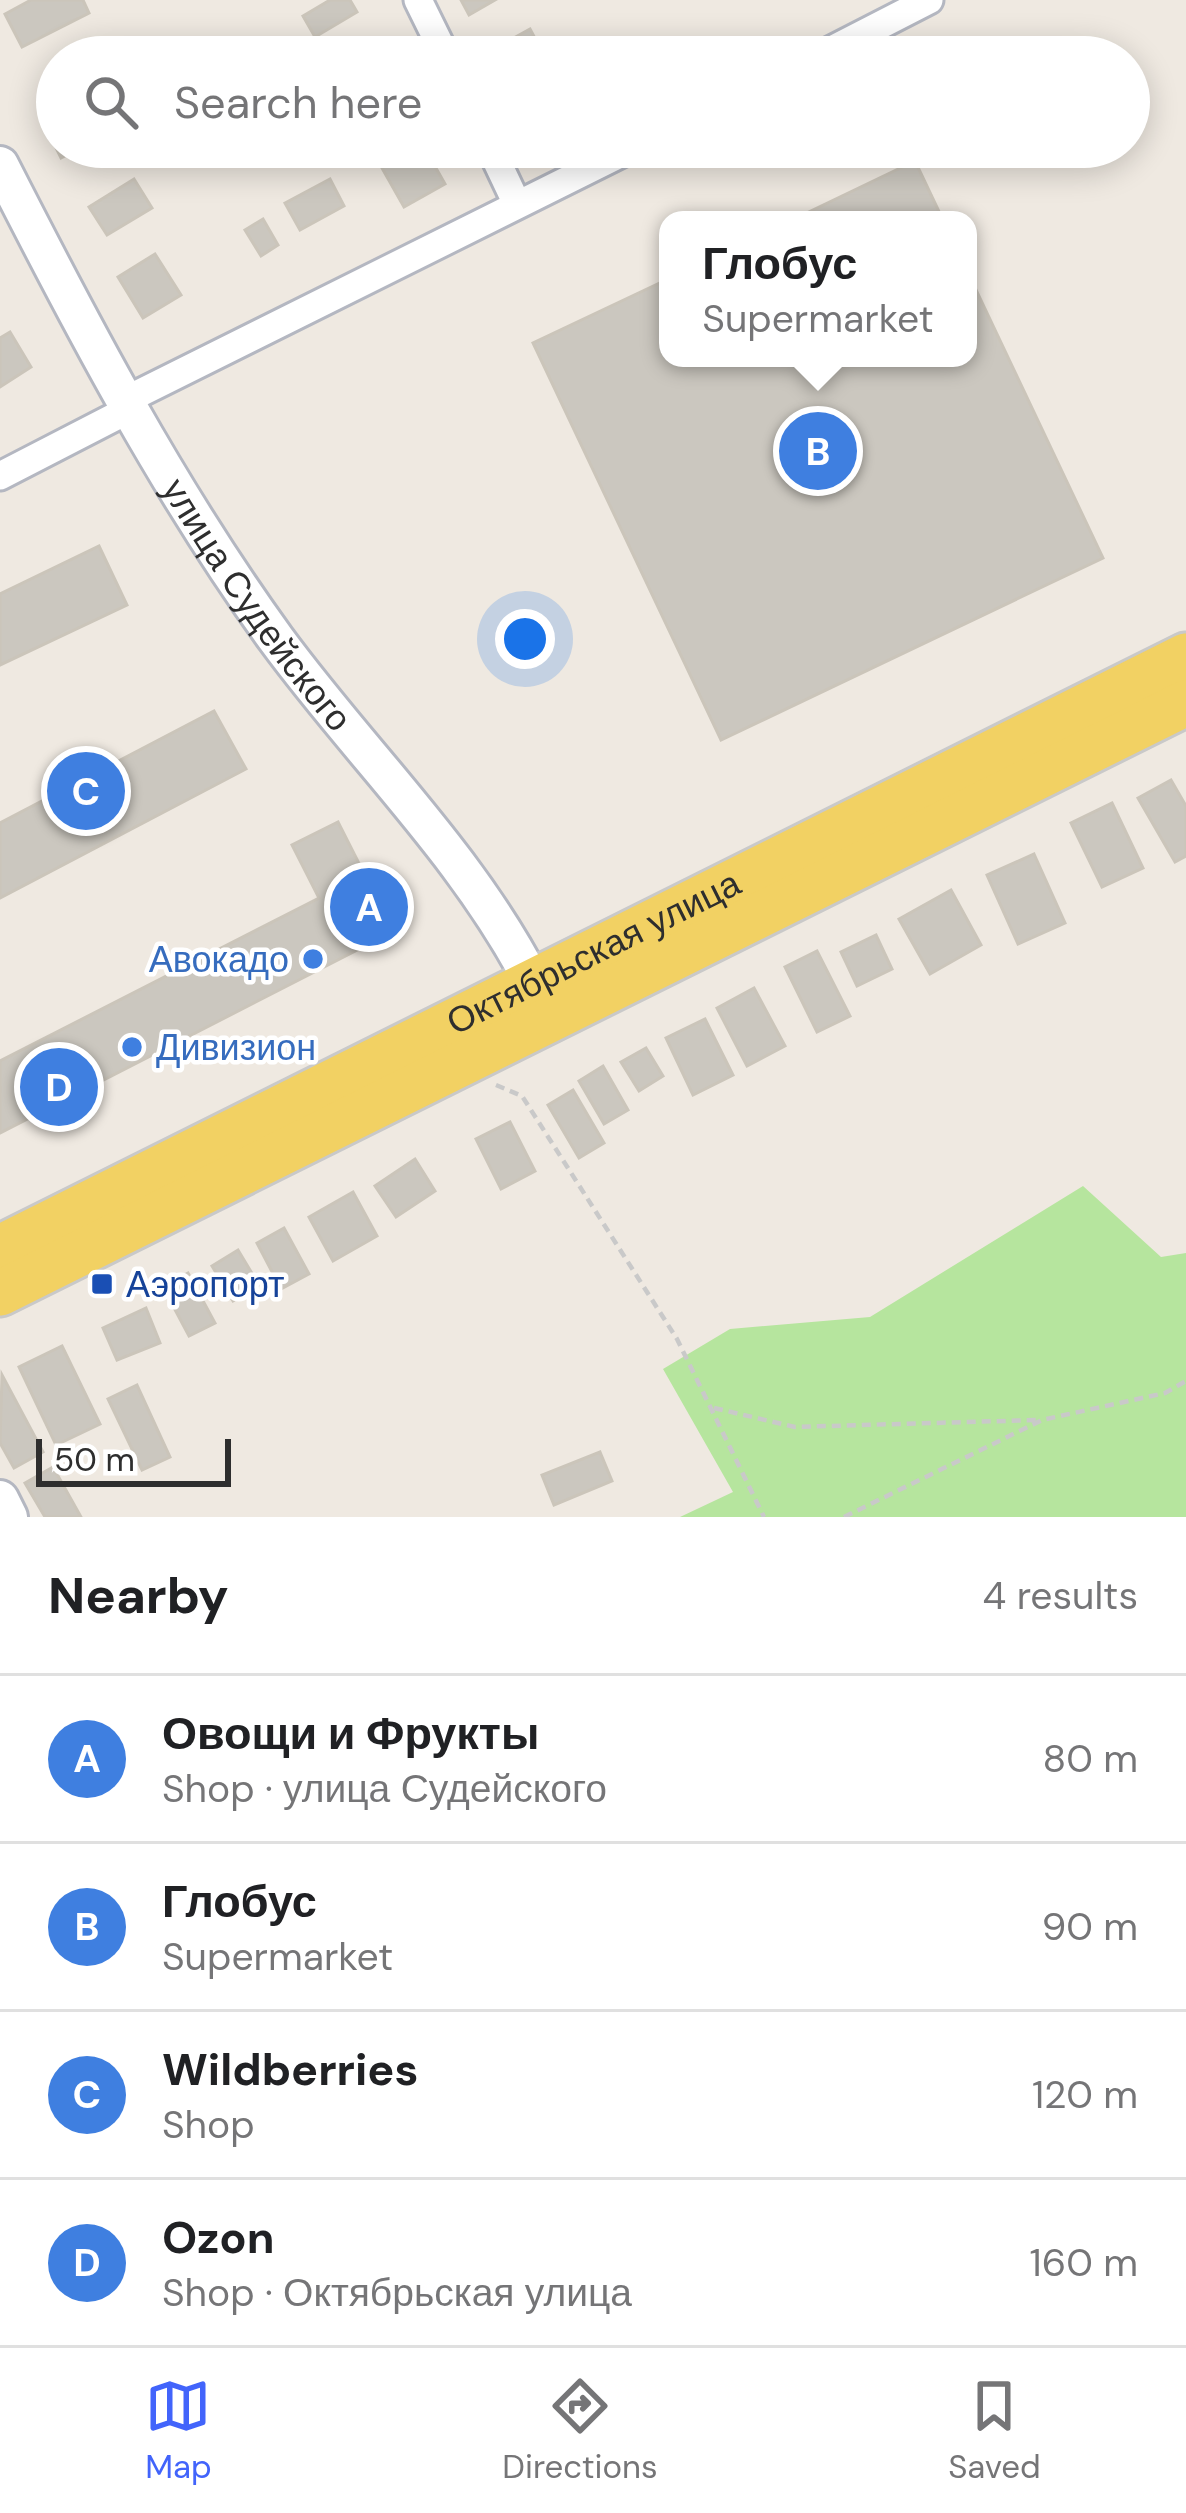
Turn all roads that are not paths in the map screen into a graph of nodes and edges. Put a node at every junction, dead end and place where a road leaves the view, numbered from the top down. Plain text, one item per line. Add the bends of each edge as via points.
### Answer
1 (418, 0) edge
2 (912, 4) edge
3 (436, 36) edge
4 (855, 36) edge
5 (0, 165) edge
6 (500, 168) edge
7 (589, 168) edge
8 (516, 202) junction
9 (125, 406) junction
10 (0, 476) edge
11 (1186, 656) edge
12 (1186, 703) edge
13 (543, 1001) junction
14 (0, 1248) edge
15 (0, 1293) edge
16 (0, 1499) edge
17 (9, 1517) edge

1 - 3 street
2 - 4 street
5 - 9 street, улица Судейского
6 - 8 street
7 - 8 street
8 - 9 street
9 - 10 street
9 - 13 street, улица Судейского via 228,571 451,852
11 - 13 main road, Октябрьская улица
12 - 13 main road, Октябрьская улица
13 - 14 main road, Октябрьская улица
13 - 15 main road, Октябрьская улица
16 - 17 street

